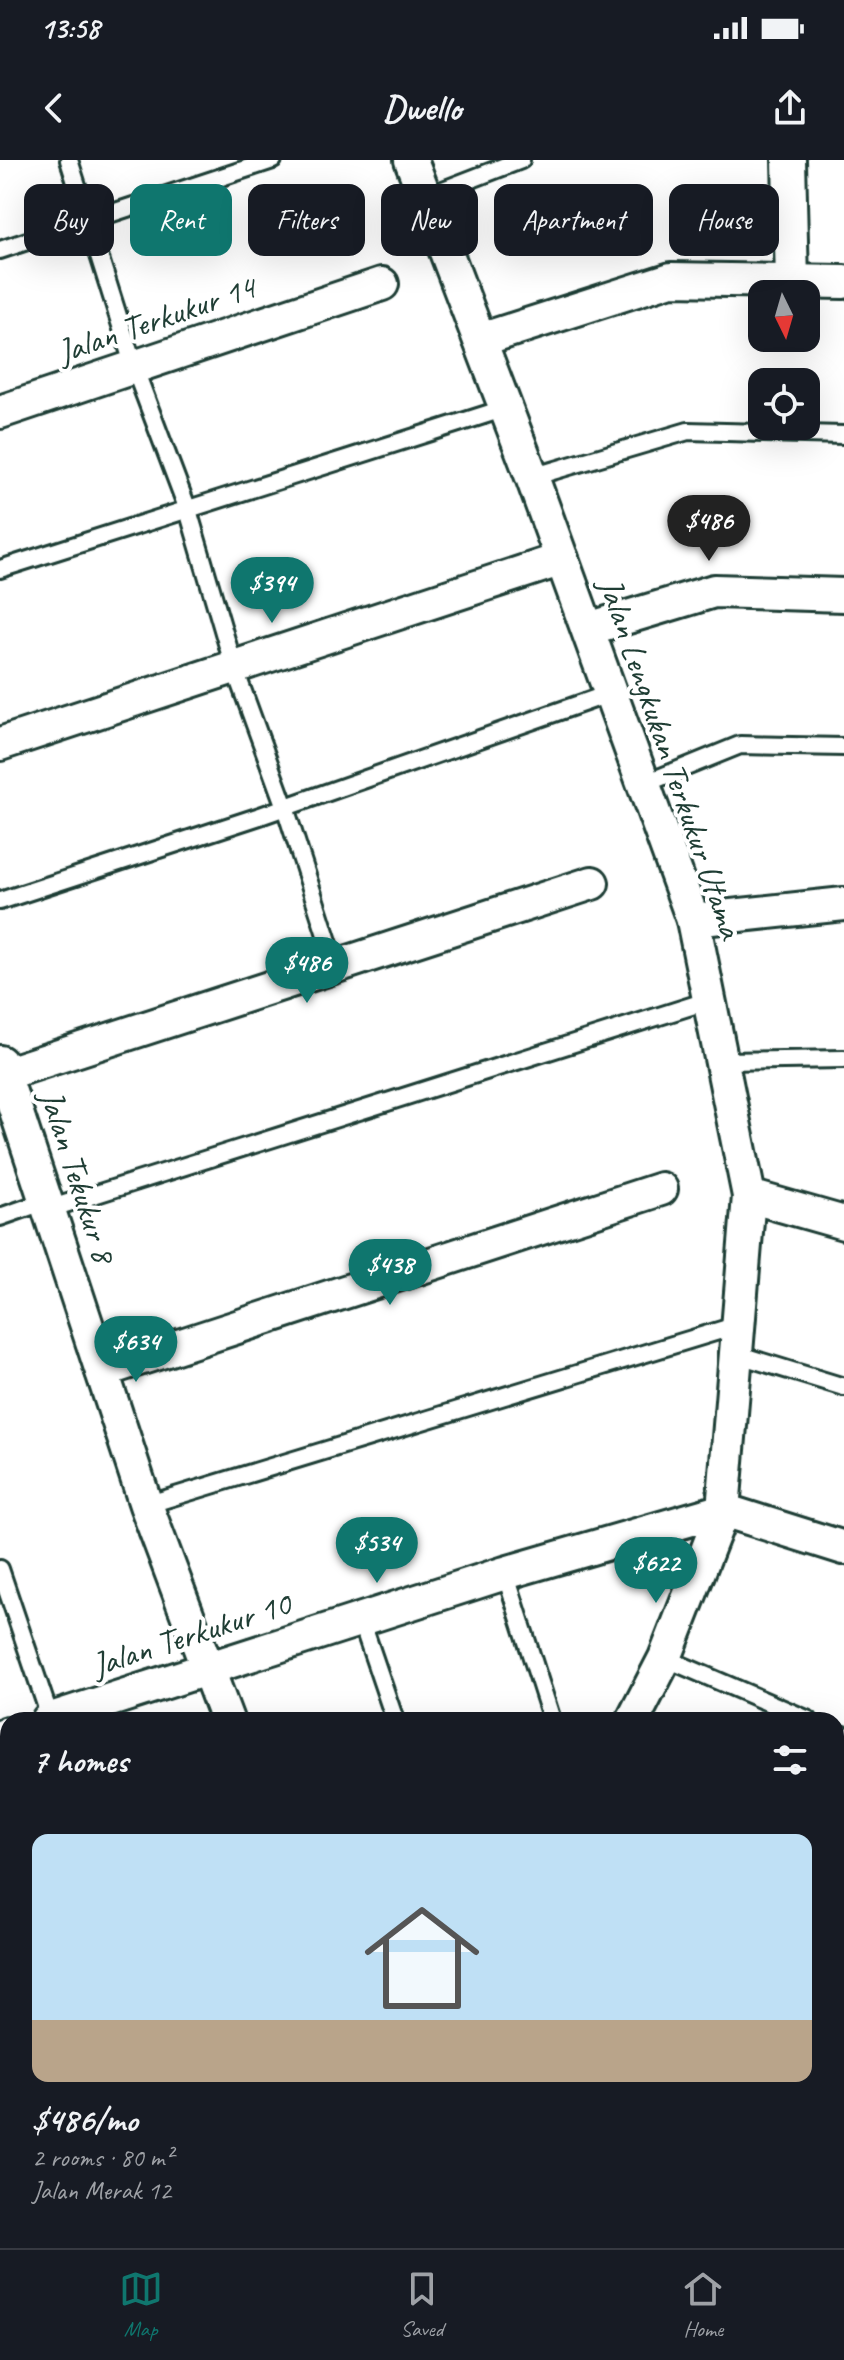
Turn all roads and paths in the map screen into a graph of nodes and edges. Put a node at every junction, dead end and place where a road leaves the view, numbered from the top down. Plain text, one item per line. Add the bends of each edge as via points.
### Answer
1 (69, 160) edge
2 (273, 160) edge
3 (411, 160) edge
4 (521, 160) edge
5 (789, 160) edge
6 (77, 184) edge
7 (420, 184) edge
8 (459, 184) edge
9 (114, 211) edge
10 (24, 242) edge
11 (0, 250) edge
12 (100, 256) edge
13 (448, 256) edge
14 (792, 280) edge
15 (748, 281) edge
16 (820, 282) edge
17 (844, 282) edge
18 (382, 284) dead end
19 (480, 340) junction
20 (134, 367) junction
21 (506, 408) junction
22 (0, 412) edge
23 (844, 435) edge
24 (532, 477) junction
25 (188, 510) junction
26 (562, 559) junction
27 (0, 569) edge
28 (844, 595) edge
29 (588, 629) junction
30 (234, 667) junction
31 (611, 693) junction
32 (0, 744) edge
33 (844, 747) edge
34 (644, 784) junction
35 (285, 807) junction
36 (592, 883) dead end
37 (0, 901) edge
38 (844, 904) edge
39 (693, 920) junction
40 (336, 966) junction
41 (710, 1000) junction
42 (844, 1059) edge
43 (722, 1061) junction
44 (2, 1068) edge
45 (661, 1189) dead end
46 (749, 1196) junction
47 (47, 1205) junction
48 (0, 1217) edge
49 (844, 1223) edge
50 (737, 1339) junction
51 (102, 1371) junction
52 (844, 1387) edge
53 (146, 1505) junction
54 (723, 1510) junction
55 (844, 1548) edge
56 (0, 1569) edge
57 (505, 1573) junction
58 (361, 1620) junction
59 (665, 1658) junction
60 (209, 1668) junction
61 (47, 1712) edge
62 (74, 1712) edge
63 (224, 1712) edge
64 (392, 1712) edge
65 (549, 1712) edge
66 (637, 1712) edge
67 (790, 1712) edge

1 - 6 lane
2 - 9 lane
3 - 7 street, Jalan Lengkukan Terkukur Utama
4 - 8 lane
5 - 14 street
10 - 11 lane
12 - 20 lane
13 - 19 street, Jalan Lengkukan Terkukur Utama
15 - 19 street via 671,279
16 - 17 street
18 - 20 street, Jalan Terkukur 14
19 - 21 street, Jalan Lengkukan Terkukur Utama
20 - 22 street, Jalan Terkukur 14
20 - 25 lane
21 - 24 street, Jalan Lengkukan Terkukur Utama
21 - 25 lane
23 - 24 lane via 688,431
24 - 26 street, Jalan Lengkukan Terkukur Utama
25 - 27 lane
25 - 30 lane
26 - 29 street, Jalan Lengkukan Terkukur Utama
26 - 30 street
28 - 29 street via 714,591
29 - 31 street, Jalan Lengkukan Terkukur Utama
30 - 32 street
30 - 35 lane
31 - 34 street, Jalan Lengkukan Terkukur Utama
31 - 35 lane
33 - 34 lane via 740,745
34 - 39 street, Jalan Lengkukan Terkukur Utama
35 - 37 lane
35 - 40 lane
36 - 40 street
38 - 39 street
39 - 41 street, Jalan Lengkukan Terkukur Utama
40 - 44 street
41 - 43 street, Jalan Lengkukan Terkukur Utama
41 - 47 lane
42 - 43 lane
43 - 46 street, Jalan Lengkukan Terkukur Utama
44 - 47 street, Jalan Tekukur 8
45 - 51 street
46 - 49 street
46 - 50 street, Jalan Lengkukan Terkukur Utama
47 - 48 lane
47 - 51 street, Jalan Tekukur 8
50 - 52 lane
50 - 53 lane
50 - 54 street, Jalan Lengkukan Terkukur Utama
51 - 53 street, Jalan Tekukur 8
53 - 60 street, Jalan Tekukur 8
54 - 55 street
54 - 57 street, Jalan Terkukur 10
54 - 59 street, Jalan Lengkukan Terkukur Utama
56 - 61 lane
57 - 58 street, Jalan Terkukur 10
57 - 65 lane
58 - 60 street, Jalan Terkukur 10
58 - 64 lane
59 - 66 street, Jalan Lengkukan Terkukur Utama
59 - 67 lane
60 - 62 street, Jalan Terkukur 10
60 - 63 street, Jalan Tekukur 8

